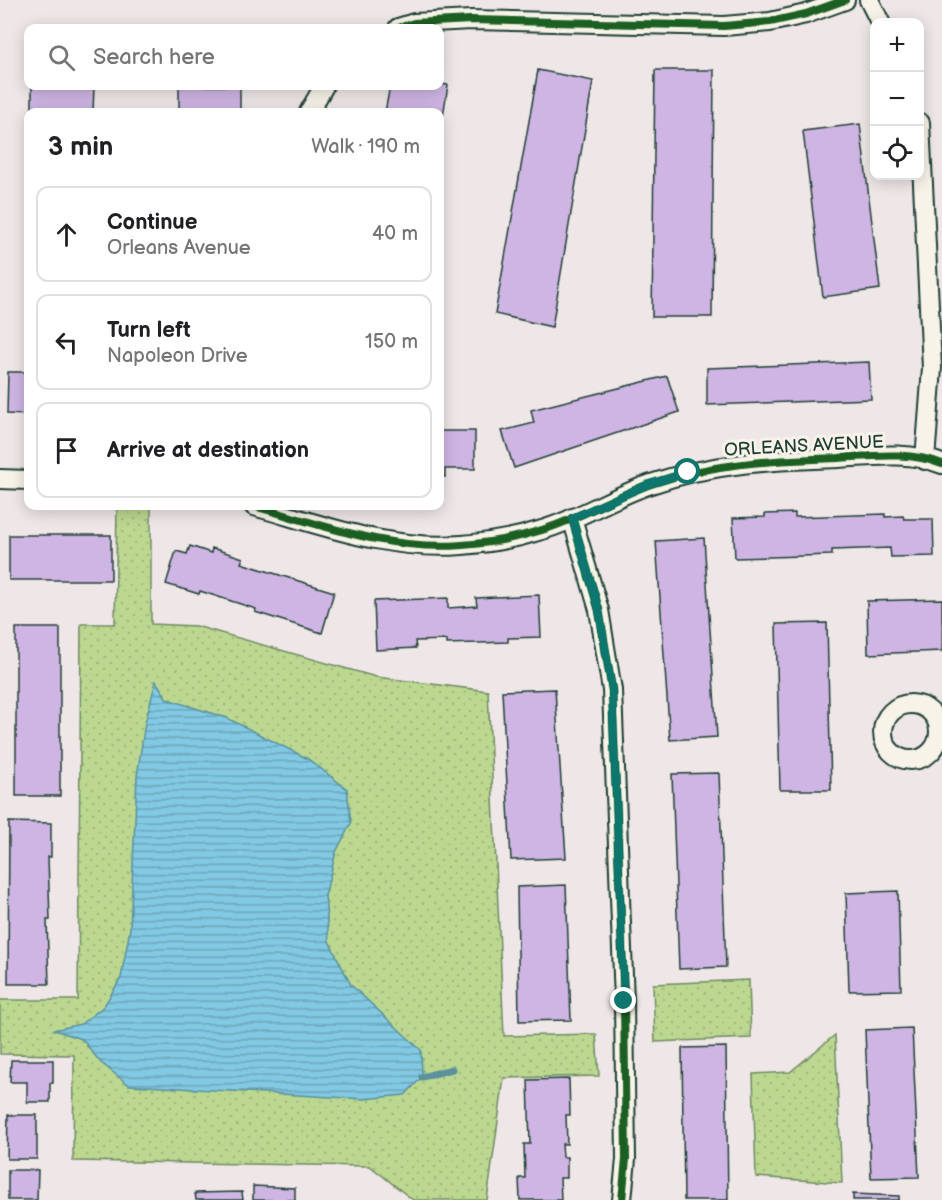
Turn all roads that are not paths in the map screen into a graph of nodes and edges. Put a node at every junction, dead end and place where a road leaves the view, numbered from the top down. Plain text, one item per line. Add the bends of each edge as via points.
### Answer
1 (845, 0) edge
2 (869, 0) edge
3 (878, 18) edge
4 (411, 24) edge
5 (322, 90) edge
6 (311, 108) edge
7 (920, 126) edge
8 (934, 462) edge
9 (0, 479) edge
10 (24, 480) edge
11 (268, 510) edge
12 (572, 518) junction
13 (622, 1200) edge

1 - 4 street via 779,20 724,26 471,20
2 - 3 street
5 - 6 street
7 - 8 street
8 - 12 street, ORLEANS AVENUE via 886,456 716,466 649,484
9 - 10 street
11 - 12 street, ORLEANS AVENUE via 364,538 420,546 500,539 543,530
12 - 13 street via 599,610 612,690 624,1001 626,1159

